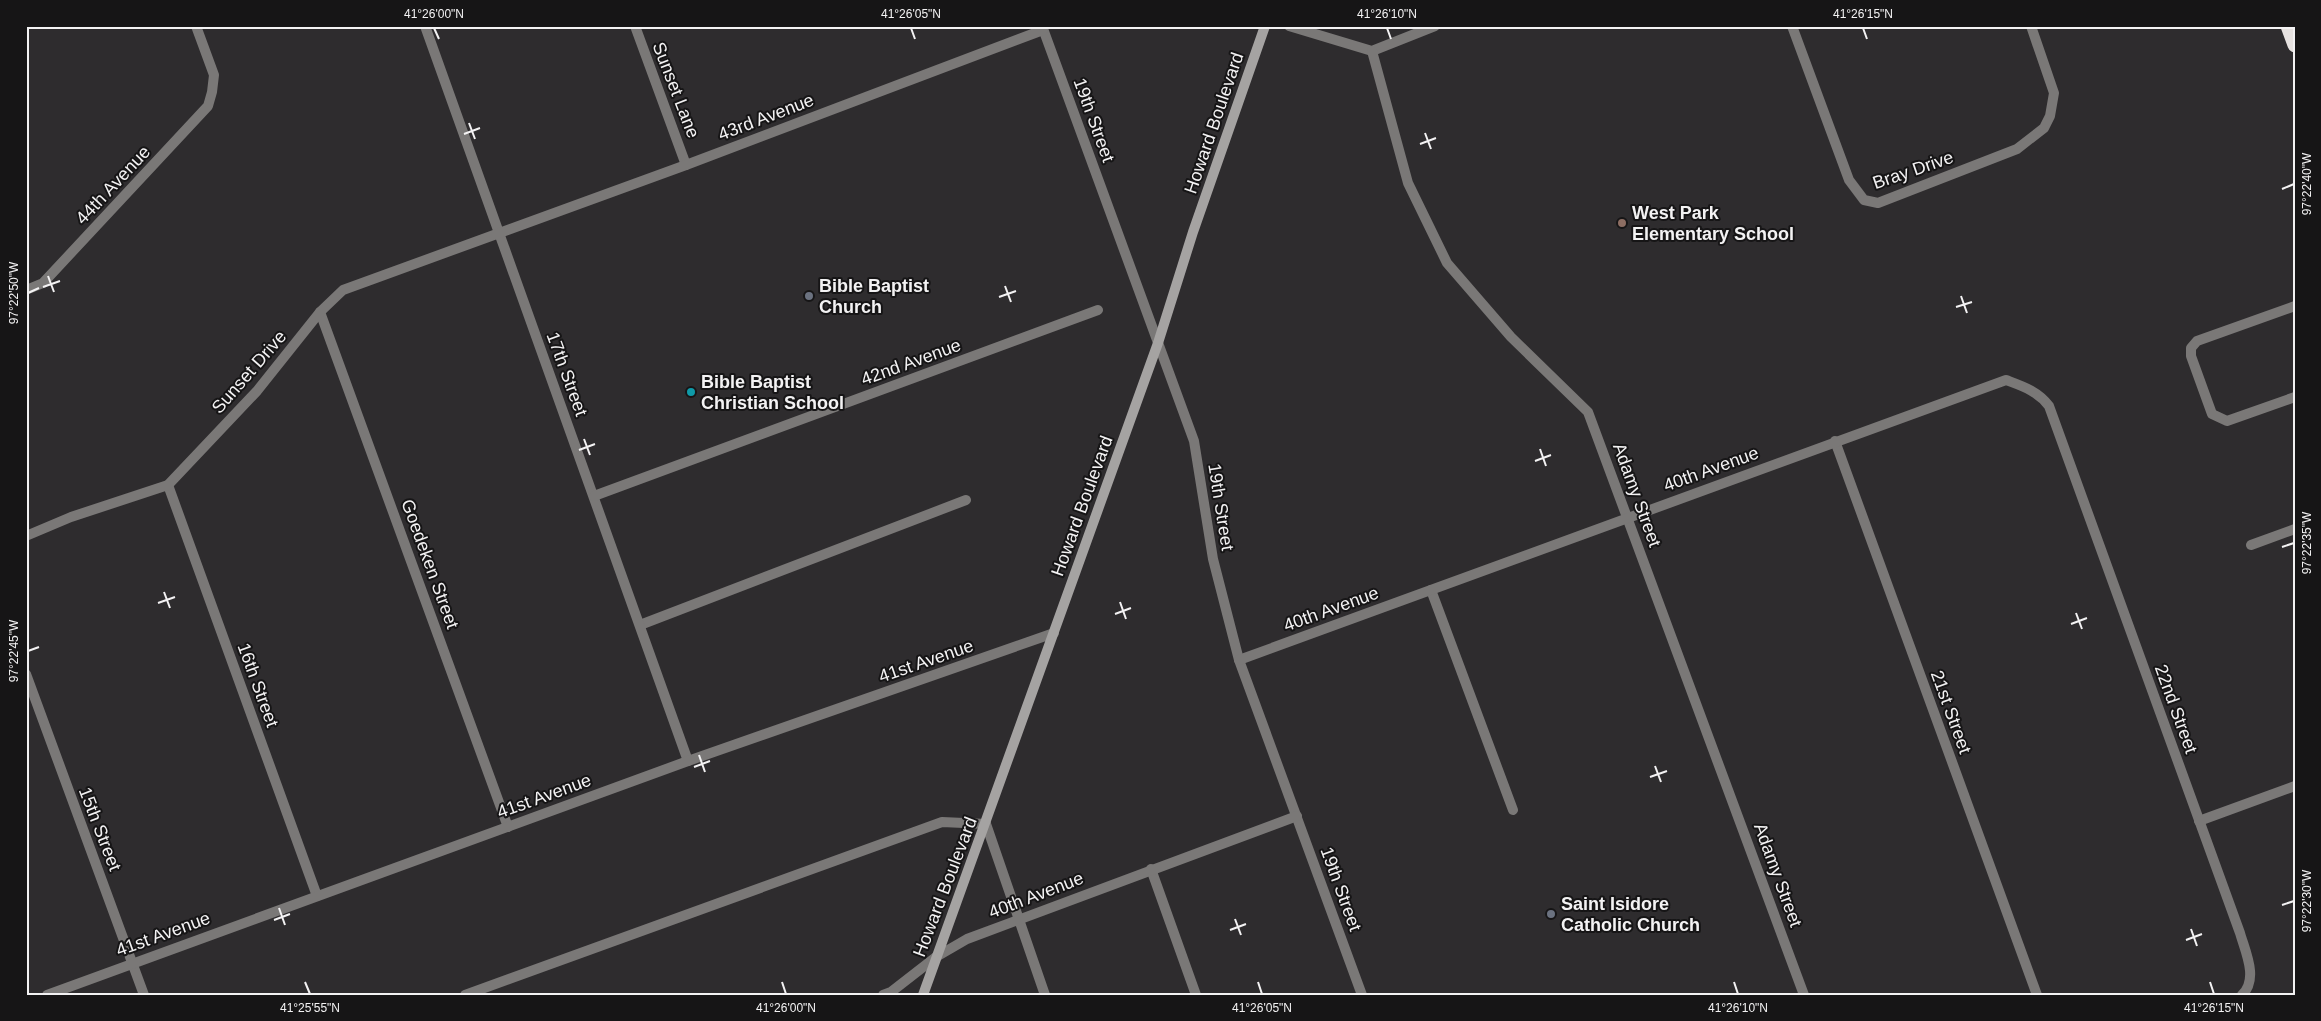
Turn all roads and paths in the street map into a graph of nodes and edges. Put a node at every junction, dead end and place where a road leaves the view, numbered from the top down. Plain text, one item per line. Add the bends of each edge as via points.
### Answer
1 (196, 26) edge
2 (425, 26) edge
3 (635, 26) edge
4 (1265, 26) edge
5 (1289, 26) edge
6 (1435, 26) edge
7 (1792, 26) edge
8 (2031, 26) edge
9 (2288, 26) edge
10 (1042, 28) edge
11 (2295, 45) edge
12 (1372, 51) junction
13 (686, 165) junction
14 (500, 233) junction
15 (26, 290) edge
16 (2295, 306) edge
17 (1098, 310) dead end
18 (320, 312) junction
19 (1158, 343) junction
20 (2295, 397) edge
21 (2058, 435) joint
22 (1835, 441) junction
23 (168, 485) junction
24 (594, 496) junction
25 (966, 500) dead end
26 (1628, 518) junction
27 (2295, 530) edge
28 (26, 536) edge
29 (2251, 545) dead end
30 (1431, 590) junction
31 (640, 625) junction
32 (1054, 632) junction
33 (1239, 660) junction
34 (26, 674) edge
35 (688, 761) junction
36 (2295, 786) edge
37 (1513, 810) dead end
38 (1297, 816) junction
39 (2200, 821) junction
40 (986, 824) junction
41 (508, 826) junction
42 (1151, 869) junction
43 (317, 896) junction
44 (1018, 919) junction
45 (936, 958) junction
46 (132, 963) junction
47 (47, 995) edge
48 (144, 995) edge
49 (465, 995) edge
50 (883, 995) edge
51 (924, 995) edge
52 (1045, 995) edge
53 (1196, 995) edge
54 (1362, 995) edge
55 (1804, 995) edge
56 (2037, 995) edge
57 (2242, 995) edge

1 - 15 street, 44th Avenue via 214,75 208,106 42,283
2 - 14 street, 17th Street
3 - 13 street, Sunset Lane
4 - 19 main road, Howard Boulevard
5 - 12 street
6 - 12 street
7 - 8 street, Bray Drive via 1849,180 1864,200 1878,203 2017,149 2044,128 2054,93
9 - 11 highway
10 - 13 street, 43rd Avenue
10 - 19 street, 19th Street
12 - 26 street, Adamy Street via 1408,183 1447,264 1511,337 1588,412
13 - 14 street, 43rd Avenue
14 - 18 street, Sunset Drive via 343,290
14 - 24 street, 17th Street
16 - 20 street via 2197,341 2190,356 2212,414 2217,418 2227,421
17 - 24 street, 42nd Avenue
18 - 23 street, Sunset Drive via 257,391
18 - 41 street, Goedeken Street
19 - 32 main road, Howard Boulevard
19 - 33 street, 19th Street via 1194,441 1213,559
21 - 22 street, 40th Avenue via 2042,397 2006,380
21 - 39 street, 22nd Street
22 - 26 street, 40th Avenue
22 - 56 street, 21st Street
23 - 28 street, Sunset Drive via 71,517
23 - 43 street, 16th Street
24 - 31 street, 17th Street
25 - 31 street
26 - 30 street, 40th Avenue
26 - 55 street, Adamy Street
27 - 29 street
30 - 33 street, 40th Avenue
30 - 37 street
31 - 35 street, 17th Street
32 - 35 street, 41st Avenue
32 - 40 main road, Howard Boulevard
33 - 38 street, 19th Street
34 - 46 street, 15th Street
35 - 41 street, 41st Avenue
36 - 39 street
38 - 42 street, 40th Avenue
38 - 54 street, 19th Street
39 - 57 street, 22nd Street via 2251,972 2247,991
40 - 44 street
40 - 45 main road, Howard Boulevard
40 - 49 street via 942,822
41 - 43 street, 41st Avenue
42 - 44 street, 40th Avenue
42 - 53 street
43 - 46 street, 41st Avenue
44 - 45 street, 40th Avenue via 967,939
44 - 52 street
45 - 50 street, 40th Avenue
45 - 51 main road, Howard Boulevard
46 - 47 street, 41st Avenue
46 - 48 street, 15th Street

